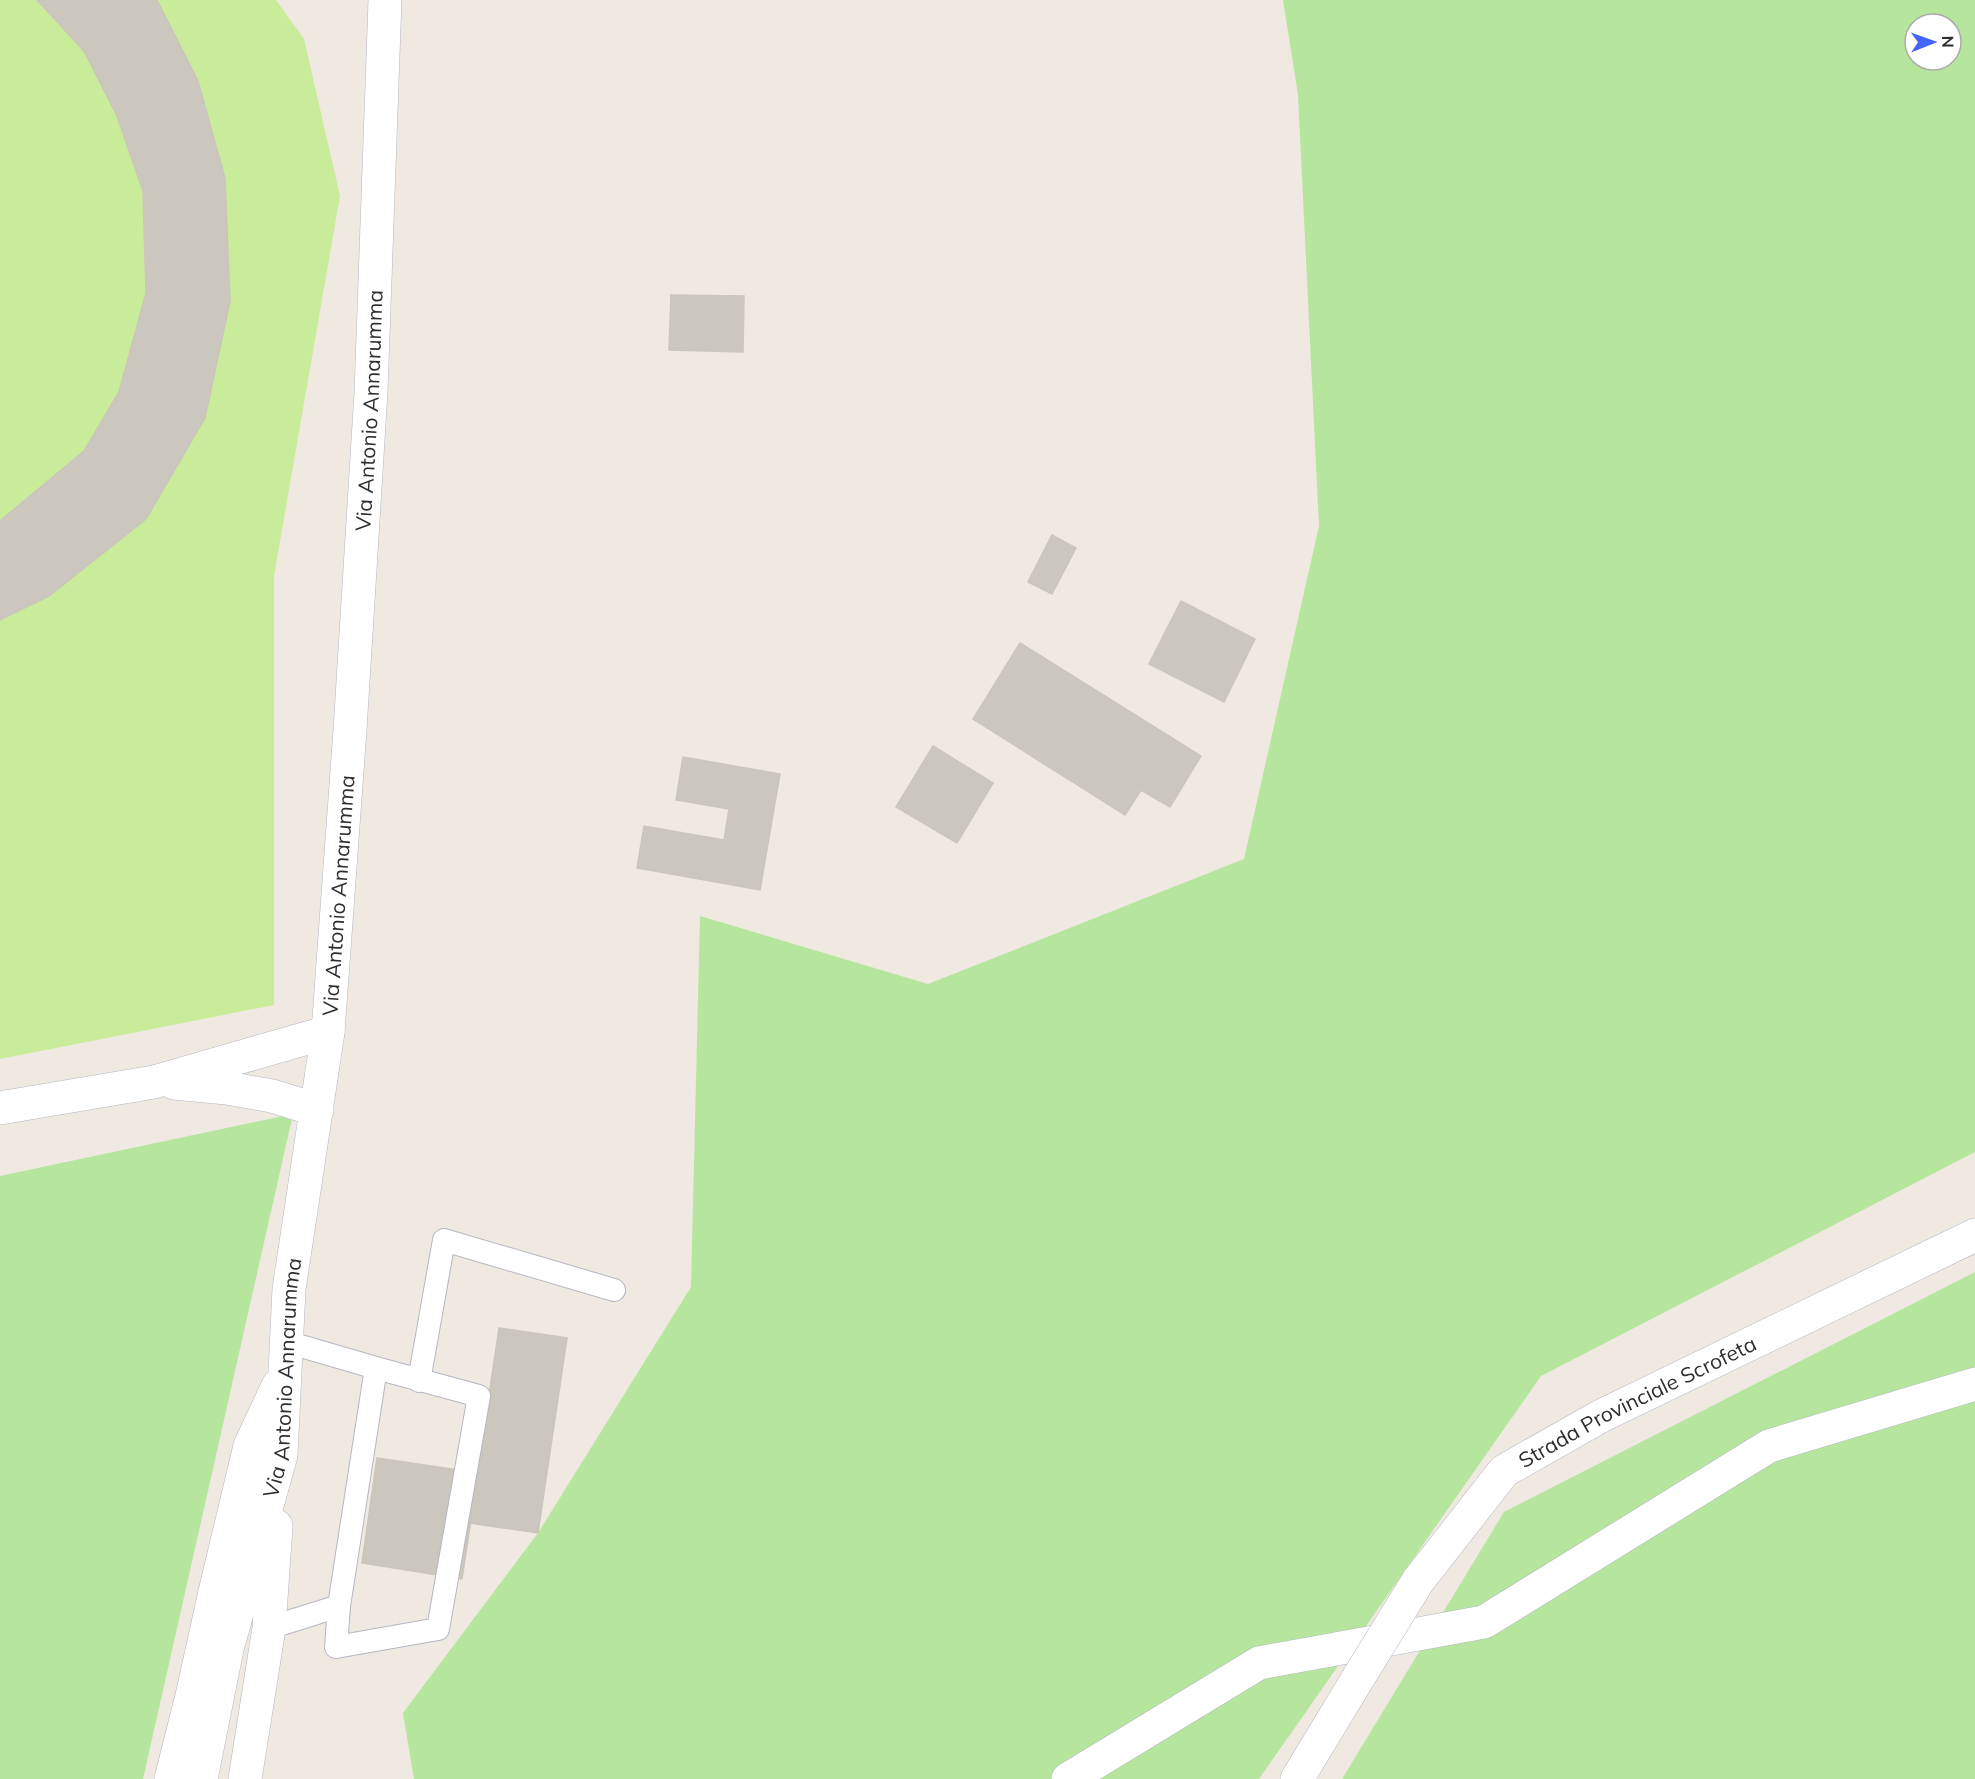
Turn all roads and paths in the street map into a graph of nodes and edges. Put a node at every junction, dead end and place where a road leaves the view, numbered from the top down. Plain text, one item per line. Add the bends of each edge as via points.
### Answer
1 (385, 0) edge
2 (328, 1032) junction
3 (154, 1082) junction
4 (0, 1108) edge
5 (317, 1110) junction
6 (1975, 1235) edge
7 (614, 1290) dead end
8 (286, 1356) junction
9 (376, 1368) junction
10 (419, 1381) junction
11 (1975, 1384) edge
12 (281, 1455) junction
13 (339, 1606) junction
14 (269, 1628) junction
15 (171, 1779) edge
16 (201, 1779) edge
17 (245, 1779) edge
18 (1068, 1779) edge
19 (1297, 1779) edge

1 - 2 main road, Via Antonio Annarumma via 371,404
2 - 3 main road
2 - 5 main road, Via Antonio Annarumma
3 - 4 main road
3 - 5 main road via 227,1088
5 - 8 main road, Via Antonio Annarumma via 292,1261
6 - 19 main road, Strada Provinciale Scrofeta, bridge via 1601,1416 1504,1471 1418,1581
7 - 10 lane via 444,1240
8 - 9 lane
8 - 12 main road, Via Antonio Annarumma
8 - 15 main road via 249,1446
9 - 10 lane
9 - 13 lane
10 - 13 lane via 479,1396 438,1629 336,1647
11 - 18 main road via 1769,1446 1484,1622 1259,1663
12 - 14 main road
12 - 16 main road, Via Antonio Annarumma via 227,1649
13 - 14 lane
14 - 17 main road

